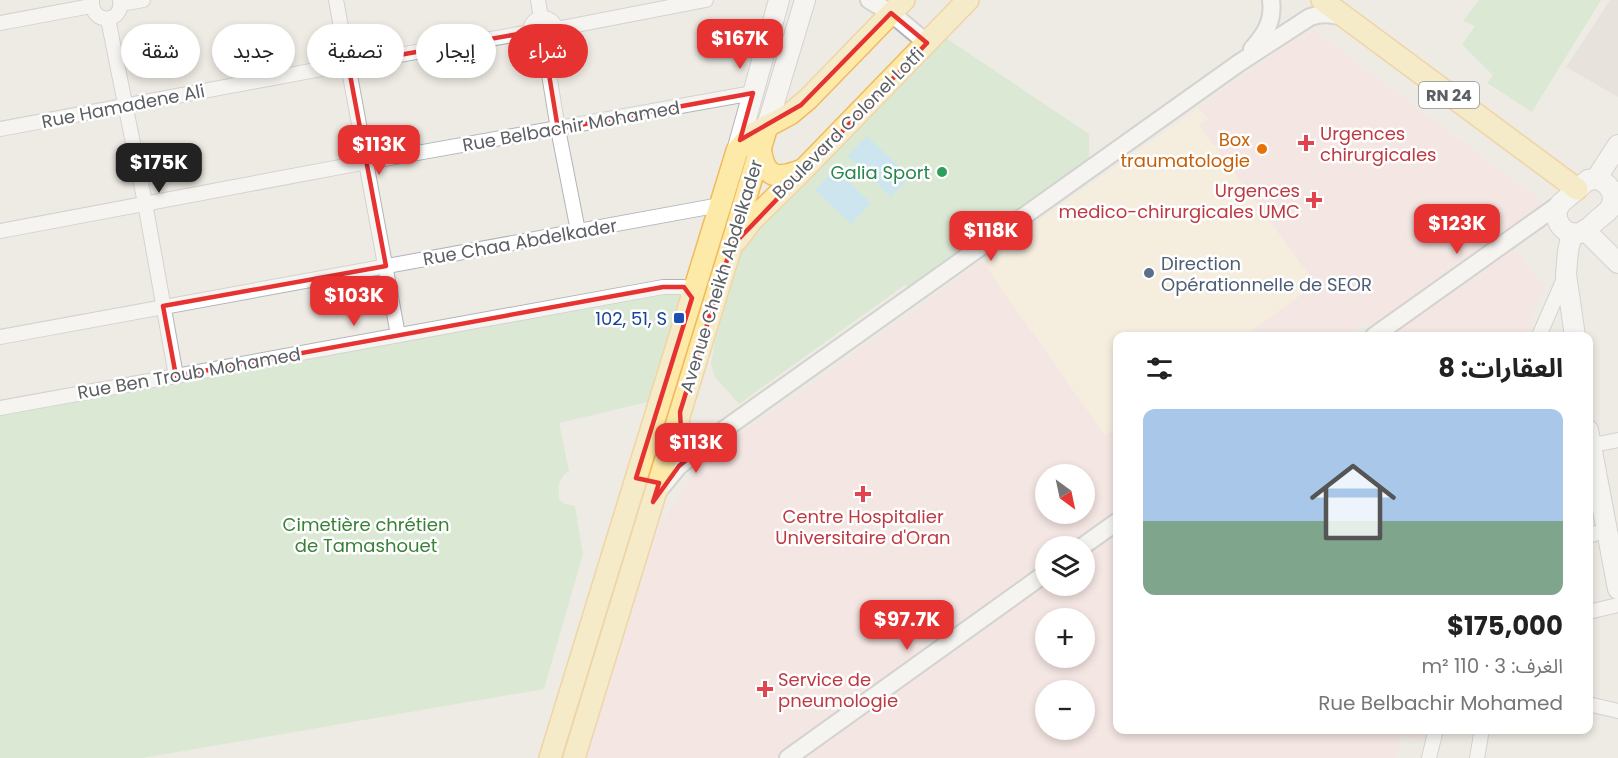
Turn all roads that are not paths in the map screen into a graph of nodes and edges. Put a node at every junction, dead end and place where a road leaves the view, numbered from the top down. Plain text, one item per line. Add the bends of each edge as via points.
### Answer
1 (142, 0) edge
2 (336, 0) edge
3 (538, 0) edge
4 (706, 0) edge
5 (779, 0) edge
6 (805, 0) edge
7 (868, 0) edge
8 (968, 0) edge
9 (1271, 0) edge
10 (1322, 0) edge
11 (121, 2) edge
12 (92, 3) edge
13 (897, 6) edge
14 (1343, 16) junction
15 (541, 18) junction
16 (108, 19) junction
17 (0, 23) edge
18 (340, 24) edge
19 (532, 24) edge
20 (552, 24) edge
21 (581, 24) edge
22 (508, 36) edge
23 (927, 43) junction
24 (404, 54) edge
25 (1239, 63) junction
26 (307, 72) edge
27 (351, 78) edge
28 (550, 78) edge
29 (753, 93) junction
30 (125, 106) junction
31 (766, 126) junction
32 (0, 129) edge
33 (558, 129) junction
34 (1618, 145) edge
35 (760, 147) junction
36 (736, 151) junction
37 (367, 162) junction
38 (803, 170) junction
39 (1596, 179) junction
40 (1569, 196) junction
41 (1616, 197) edge
42 (145, 203) junction
43 (720, 205) junction
44 (0, 231) edge
45 (578, 231) junction
46 (1579, 232) junction
47 (731, 248) junction
48 (1617, 262) edge
49 (386, 266) junction
50 (1566, 274) junction
51 (692, 298) junction
52 (163, 306) junction
53 (1380, 332) edge
54 (1541, 332) edge
55 (1574, 332) edge
56 (398, 335) junction
57 (0, 337) edge
58 (176, 376) junction
59 (0, 408) edge
60 (680, 412) junction
61 (722, 431) junction
62 (1618, 440) edge
63 (1593, 441) edge
64 (636, 478) junction
65 (1593, 482) edge
66 (656, 493) junction
67 (1113, 525) edge
68 (1598, 533) edge
69 (1095, 537) edge
70 (1035, 581) edge
71 (1618, 589) edge
72 (1618, 605) edge
73 (1593, 611) edge
74 (1593, 705) edge
75 (1618, 711) edge
76 (1435, 734) edge
77 (1481, 734) edge
78 (550, 758) edge
79 (574, 758) edge
80 (788, 758) edge
81 (1429, 758) edge
82 (1477, 758) edge

1 - 11 street
2 - 18 street
3 - 15 street
4 - 21 street
5 - 29 main road, Avenue Cheikh Abdelkader
6 - 31 main road, Avenue Cheikh Abdelkader
7 - 13 street
8 - 23 main road, Boulevard Colonel Lotfi
9 - 25 street via 1270,24
10 - 14 main road, RN 24
11 - 16 street via 120,10
12 - 16 street via 94,12
12 - 17 street
13 - 23 street
13 - 31 main road via 808,99
14 - 25 street via 1310,17
14 - 40 main road, RN 24
15 - 19 street
15 - 20 street
16 - 30 street
22 - 24 street, Rue Hamadene Ali
23 - 38 main road, Boulevard Colonel Lotfi
25 - 61 street
26 - 30 street, Rue Hamadene Ali
27 - 37 street
28 - 33 street
29 - 33 street, Rue Belbachir Mohamed
29 - 36 main road, Avenue Cheikh Abdelkader
30 - 32 street, Rue Hamadene Ali
30 - 42 street
31 - 35 main road, Avenue Cheikh Abdelkader
31 - 36 main road
33 - 37 street, Rue Belbachir Mohamed
33 - 45 street
34 - 39 main road
35 - 38 main road via 764,166 773,174 785,177
35 - 47 main road, Avenue Cheikh Abdelkader
36 - 43 main road, Avenue Cheikh Abdelkader
37 - 42 street, Rue Belbachir Mohamed
37 - 49 street
38 - 47 main road, Boulevard Colonel Lotfi via 752,220
39 - 40 main road via 1588,180
39 - 41 main road via 1608,183
40 - 46 main road via 1558,207 1557,220 1566,231
40 - 53 street
41 - 46 main road via 1610,209
42 - 44 street, Rue Belbachir Mohamed
42 - 52 street
43 - 45 street, Rue Chaa Abdelkader
43 - 51 main road, Avenue Cheikh Abdelkader
45 - 49 street, Rue Chaa Abdelkader
46 - 48 main road
46 - 50 main road via 1568,251
47 - 60 main road, Avenue Cheikh Abdelkader
49 - 52 street, Rue Chaa Abdelkader
49 - 56 street
50 - 54 street
50 - 55 main road
51 - 56 street, Rue Ben Troub Mohamed via 684,287 663,287
51 - 64 main road, Avenue Cheikh Abdelkader
52 - 57 street, Rue Chaa Abdelkader
52 - 58 street
56 - 58 street, Rue Ben Troub Mohamed
58 - 59 street, Rue Ben Troub Mohamed
60 - 61 street via 681,430 691,438
60 - 66 main road, Avenue Cheikh Abdelkader
61 - 66 street via 679,466
62 - 63 street
64 - 66 main road
64 - 78 main road, Avenue Cheikh Abdelkader
65 - 68 main road
66 - 79 main road, Avenue Cheikh Abdelkader
67 - 69 street
68 - 71 main road
70 - 80 street
72 - 73 street
74 - 75 street
76 - 81 street
77 - 82 street

